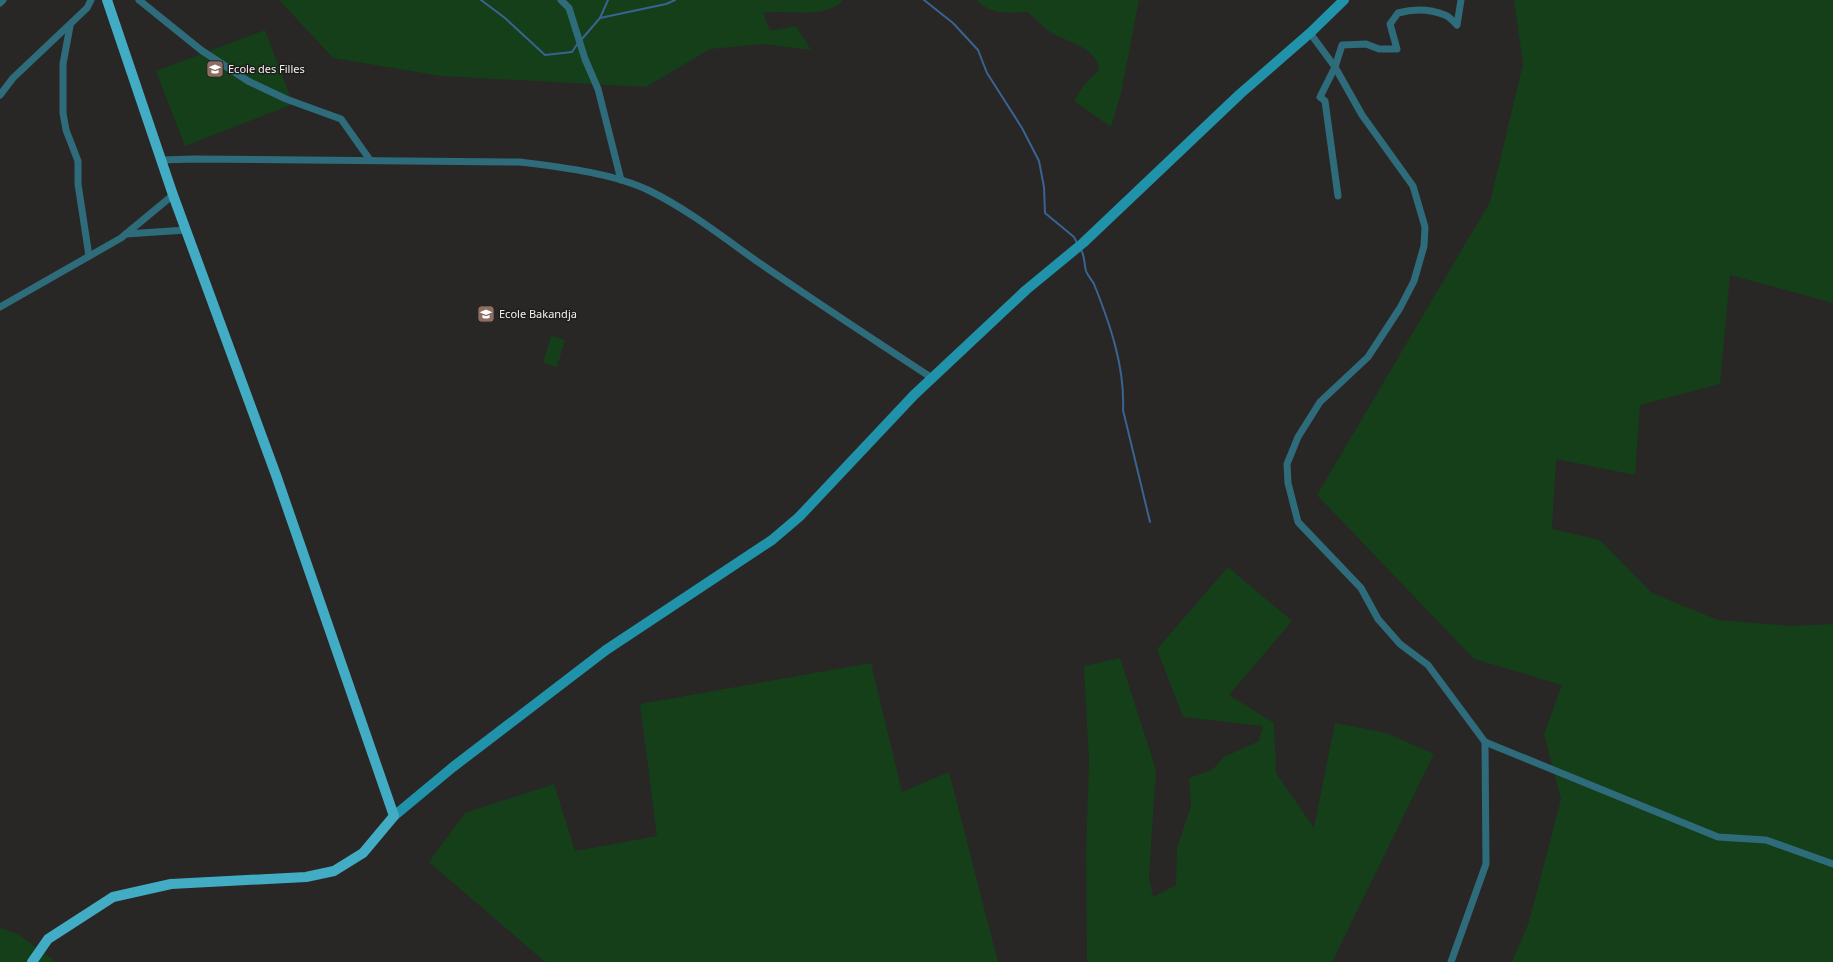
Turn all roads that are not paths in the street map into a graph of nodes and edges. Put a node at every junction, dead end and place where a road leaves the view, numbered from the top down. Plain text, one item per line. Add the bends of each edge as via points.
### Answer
1 (3, 0) edge
2 (91, 0) edge
3 (107, 0) edge
4 (139, 0) edge
5 (561, 0) edge
6 (1344, 0) edge
7 (1462, 0) edge
8 (0, 3) edge
9 (70, 26) junction
10 (1310, 33) junction
11 (1335, 67) junction
12 (0, 95) edge
13 (161, 160) junction
14 (370, 160) junction
15 (621, 180) junction
16 (173, 195) junction
17 (1338, 196) dead end
18 (186, 230) junction
19 (126, 234) junction
20 (90, 256) junction
21 (0, 307) edge
22 (932, 378) junction
23 (1485, 742) junction
24 (394, 816) junction
25 (1833, 864) edge
26 (32, 962) edge
27 (1451, 962) edge

1 - 8 street
2 - 9 street
3 - 13 main road
4 - 14 street via 201,50 248,81 286,99 341,119
5 - 15 street via 569,8 585,59 598,89
6 - 10 main road
7 - 11 street via 1458,25 1446,15 1432,12 1414,9 1398,13 1390,24 1397,48 1379,50 1366,44 1342,45
9 - 12 street via 13,78
9 - 20 street via 63,64 63,113 66,130 78,161 78,184
10 - 11 street
10 - 22 main road via 1240,94 1084,243 1026,290
11 - 17 street via 1320,97 1325,101
11 - 23 street via 1362,115 1413,186 1425,226 1424,246 1414,281 1372,351 1320,402 1298,437 1287,464 1288,483 1298,522 1361,588 1378,619 1400,644 1428,664
13 - 14 street
13 - 16 main road
14 - 15 street via 520,162
15 - 22 street via 650,191 682,210
16 - 18 main road
16 - 19 street
18 - 19 street
18 - 24 main road via 276,475
19 - 20 street
20 - 21 street
22 - 24 main road via 799,517 772,540 606,650
23 - 25 street via 1718,837 1766,840
23 - 27 street via 1486,864
24 - 26 main road via 363,853 334,871 306,877 171,884 113,896 48,939

